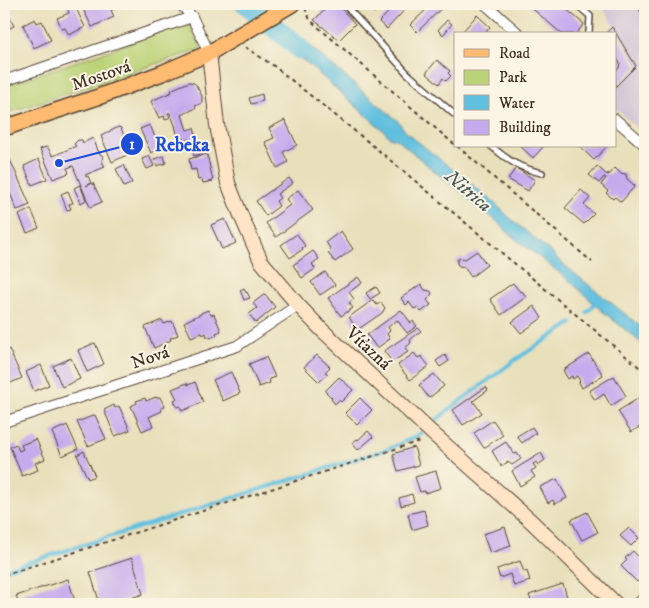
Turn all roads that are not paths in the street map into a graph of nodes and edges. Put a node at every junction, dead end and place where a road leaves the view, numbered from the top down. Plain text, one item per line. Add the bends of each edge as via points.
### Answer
1 (181, 4) edge
2 (292, 4) edge
3 (344, 4) edge
4 (485, 4) edge
5 (576, 4) edge
6 (640, 4) edge
7 (645, 12) edge
8 (192, 17) junction
9 (517, 32) edge
10 (589, 32) edge
11 (209, 53) junction
12 (4, 81) edge
13 (454, 114) edge
14 (616, 119) edge
15 (4, 128) edge
16 (645, 145) edge
17 (493, 148) edge
18 (542, 174) dead end
19 (298, 305) junction
20 (4, 422) edge
21 (645, 597) edge
22 (616, 604) edge
23 (638, 604) edge

1 - 8 street
2 - 11 main road, Mostová
3 - 13 lane via 408,74
4 - 9 street
5 - 10 lane via 590,16
6 - 7 lane
8 - 11 street
8 - 12 street
11 - 15 main road, Mostová via 140,82
11 - 19 main road, Víťazná via 228,184 262,261
14 - 16 street
17 - 18 lane via 520,167
19 - 20 street, Nová via 237,346
19 - 22 main road, Víťazná
21 - 23 street

